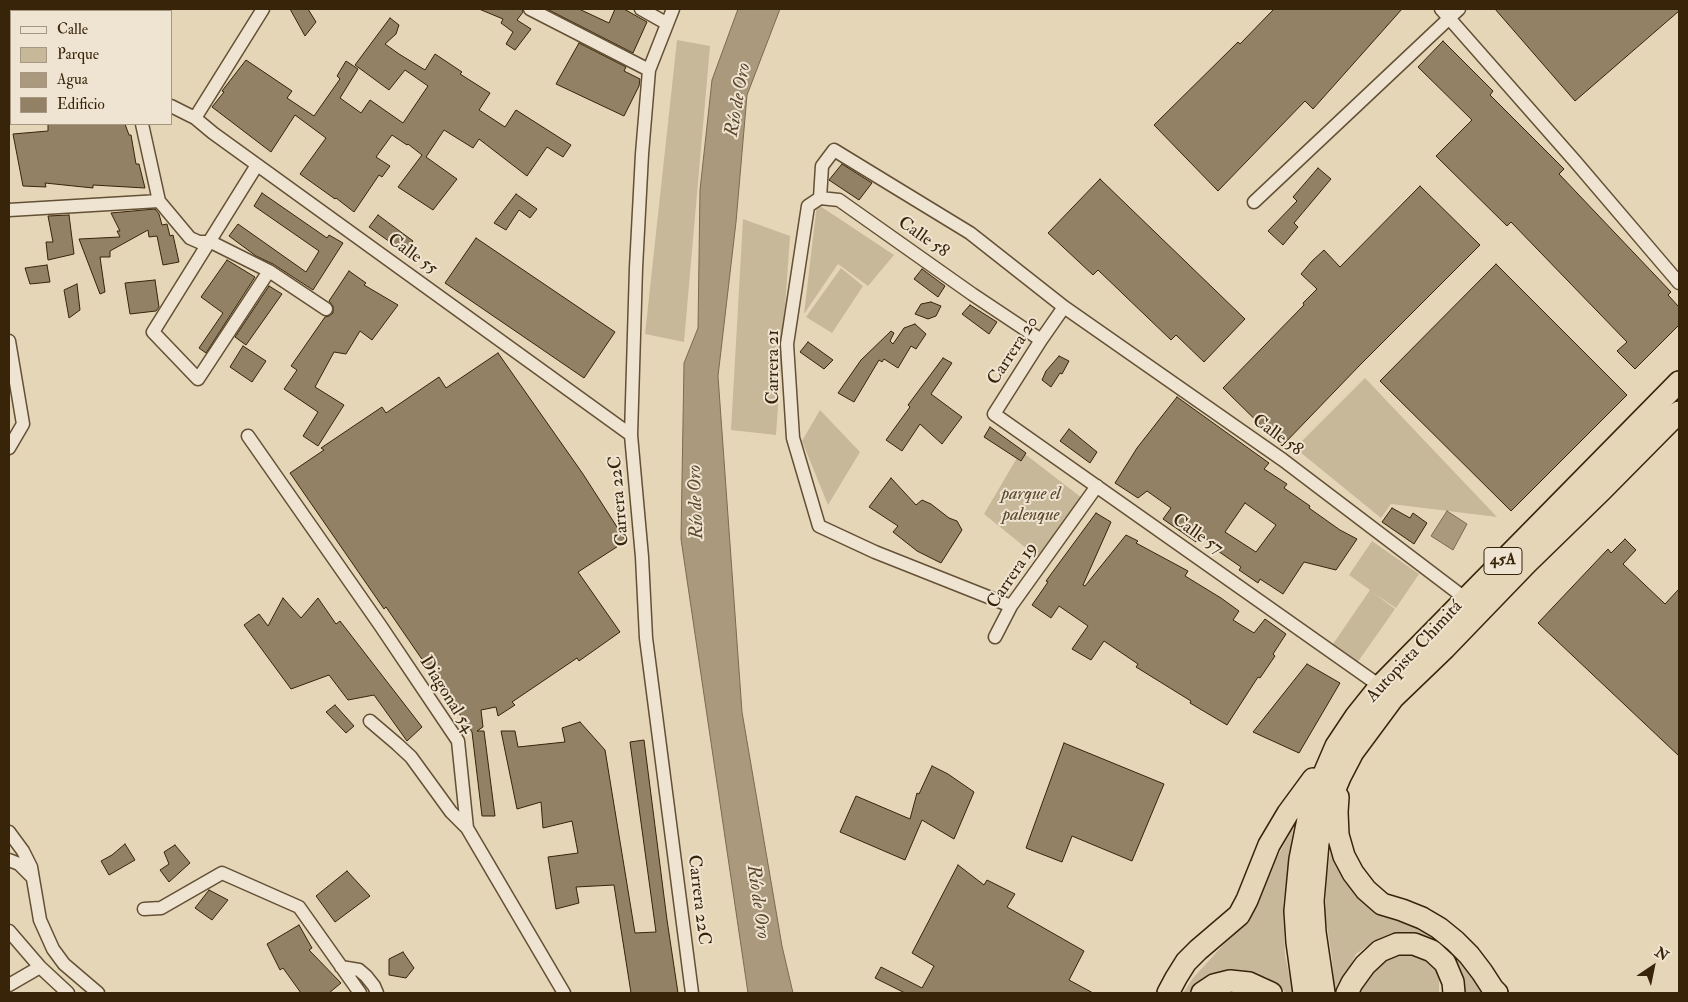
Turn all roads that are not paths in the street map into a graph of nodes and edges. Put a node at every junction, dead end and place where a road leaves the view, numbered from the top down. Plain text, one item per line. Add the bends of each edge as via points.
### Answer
1 (263, 9) edge
2 (530, 9) edge
3 (641, 9) edge
4 (673, 9) edge
5 (1459, 9) edge
6 (1445, 13) edge
7 (666, 22) junction
8 (649, 70) junction
9 (172, 106) edge
10 (195, 118) junction
11 (142, 125) edge
12 (257, 165) junction
13 (820, 198) junction
14 (159, 201) junction
15 (1254, 202) dead end
16 (9, 210) edge
17 (210, 242) junction
18 (269, 271) junction
19 (1679, 283) edge
20 (1064, 307) junction
21 (326, 309) dead end
22 (1041, 340) junction
23 (9, 341) edge
24 (1679, 382) edge
25 (1679, 412) edge
26 (994, 414) joint
27 (631, 434) junction
28 (248, 436) dead end
29 (9, 448) edge
30 (1097, 486) junction
31 (1466, 599) junction
32 (1011, 606) junction
33 (995, 637) dead end
34 (1380, 686) junction
35 (370, 721) dead end
36 (1336, 746) junction
37 (1340, 777) junction
38 (467, 828) junction
39 (10, 832) edge
40 (9, 860) edge
41 (34, 879) junction
42 (144, 909) dead end
43 (9, 931) edge
44 (40, 968) junction
45 (341, 968) junction
46 (9, 985) edge
47 (68, 993) edge
48 (98, 993) edge
49 (360, 993) edge
50 (377, 993) edge
51 (564, 993) edge
52 (692, 993) edge
53 (1168, 993) edge
54 (1202, 993) edge
55 (1272, 993) edge
56 (1304, 993) edge
57 (1324, 993) edge
58 (1347, 993) edge
59 (1454, 993) edge
60 (1497, 993) edge

1 - 10 street
2 - 8 street
3 - 7 street
4 - 7 street, Carrera 22C
5 - 6 street
6 - 15 street
6 - 19 street
7 - 8 street, Carrera 22C
8 - 27 street, Carrera 22C via 636,268
9 - 10 street, Calle 55
10 - 12 street, Calle 55
11 - 14 street
12 - 17 street
12 - 27 street, Calle 55
13 - 20 street, Calle 58 via 822,166 834,150 970,232
13 - 22 street, Calle 58 via 839,200
13 - 32 street, Carrera 21 via 808,206 787,344 793,438 818,526
14 - 16 street
14 - 17 street via 190,238
17 - 18 street
17 - 18 street via 153,332 198,379
18 - 21 street
20 - 22 street, Carrera 20
20 - 31 street, Calle 58 via 1282,460
22 - 26 street, Carrera 20
23 - 29 street via 23,424
24 - 31 highway, Autopista Chimitá / 45A
25 - 37 highway, Autopista Chimitá / 45A via 1393,698 1353,752
26 - 30 street, Calle 57
27 - 52 street, Carrera 22C via 646,638
28 - 38 street, Diagonal 54 via 458,741
30 - 32 street, Carrera 19
30 - 34 street, Calle 57
31 - 34 highway, Autopista Chimitá / 45A
32 - 33 street, Carrera 19
34 - 36 highway, Autopista Chimitá / 45A
35 - 38 street via 411,757 451,812
36 - 53 highway via 1269,844 1239,915 1186,962
36 - 56 highway, Autopista Chimitá / 45A via 1311,804 1300,859 1295,911
37 - 57 highway, Autopista Chimitá / 45A via 1327,808 1318,843 1315,932
37 - 60 highway via 1338,835 1353,873 1382,904 1422,918 1455,940
38 - 51 street, Diagonal 54
39 - 41 street via 31,866
40 - 41 street via 19,864
41 - 48 street via 40,920 53,949 64,964
42 - 45 street via 161,908 222,873 299,907
43 - 44 street
44 - 46 street
44 - 47 street
45 - 49 street
45 - 50 street via 359,970
54 - 55 highway via 1214,985 1230,981 1249,983
58 - 59 highway via 1364,965 1380,951 1397,944 1414,944 1432,951 1445,963 1454,982

